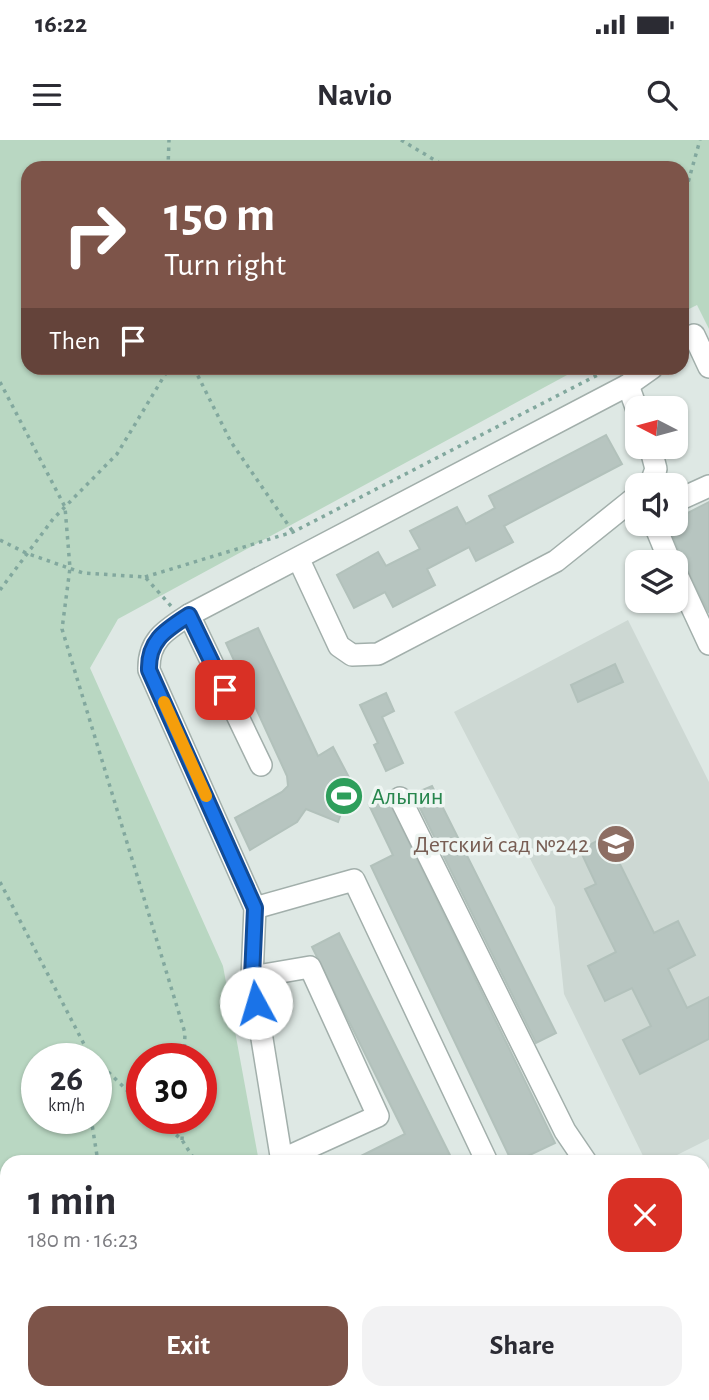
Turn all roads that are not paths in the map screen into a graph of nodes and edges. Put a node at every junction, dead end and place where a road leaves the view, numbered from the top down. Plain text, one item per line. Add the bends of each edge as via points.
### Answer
1 (695, 336) edge
2 (709, 367) edge
3 (642, 375) edge
4 (628, 385) junction
5 (632, 396) edge
6 (709, 486) edge
7 (688, 496) edge
8 (625, 506) edge
9 (299, 560) junction
10 (688, 598) edge
11 (194, 612) junction
12 (709, 643) edge
13 (261, 765) dead end
14 (400, 798) dead end
15 (255, 908) junction
16 (252, 977) junction
17 (280, 1155) edge
18 (294, 1155) edge
19 (484, 1155) edge
20 (581, 1155) edge

1 - 2 street
3 - 4 street
4 - 5 street
4 - 9 street
6 - 7 street
8 - 9 street via 556,561 378,654 352,655 339,646
9 - 11 street
10 - 12 street
11 - 13 street
11 - 15 street via 155,640 149,670
14 - 20 street via 565,1131
15 - 16 street
15 - 19 street via 354,880
16 - 17 street
16 - 18 street via 310,967 378,1116

